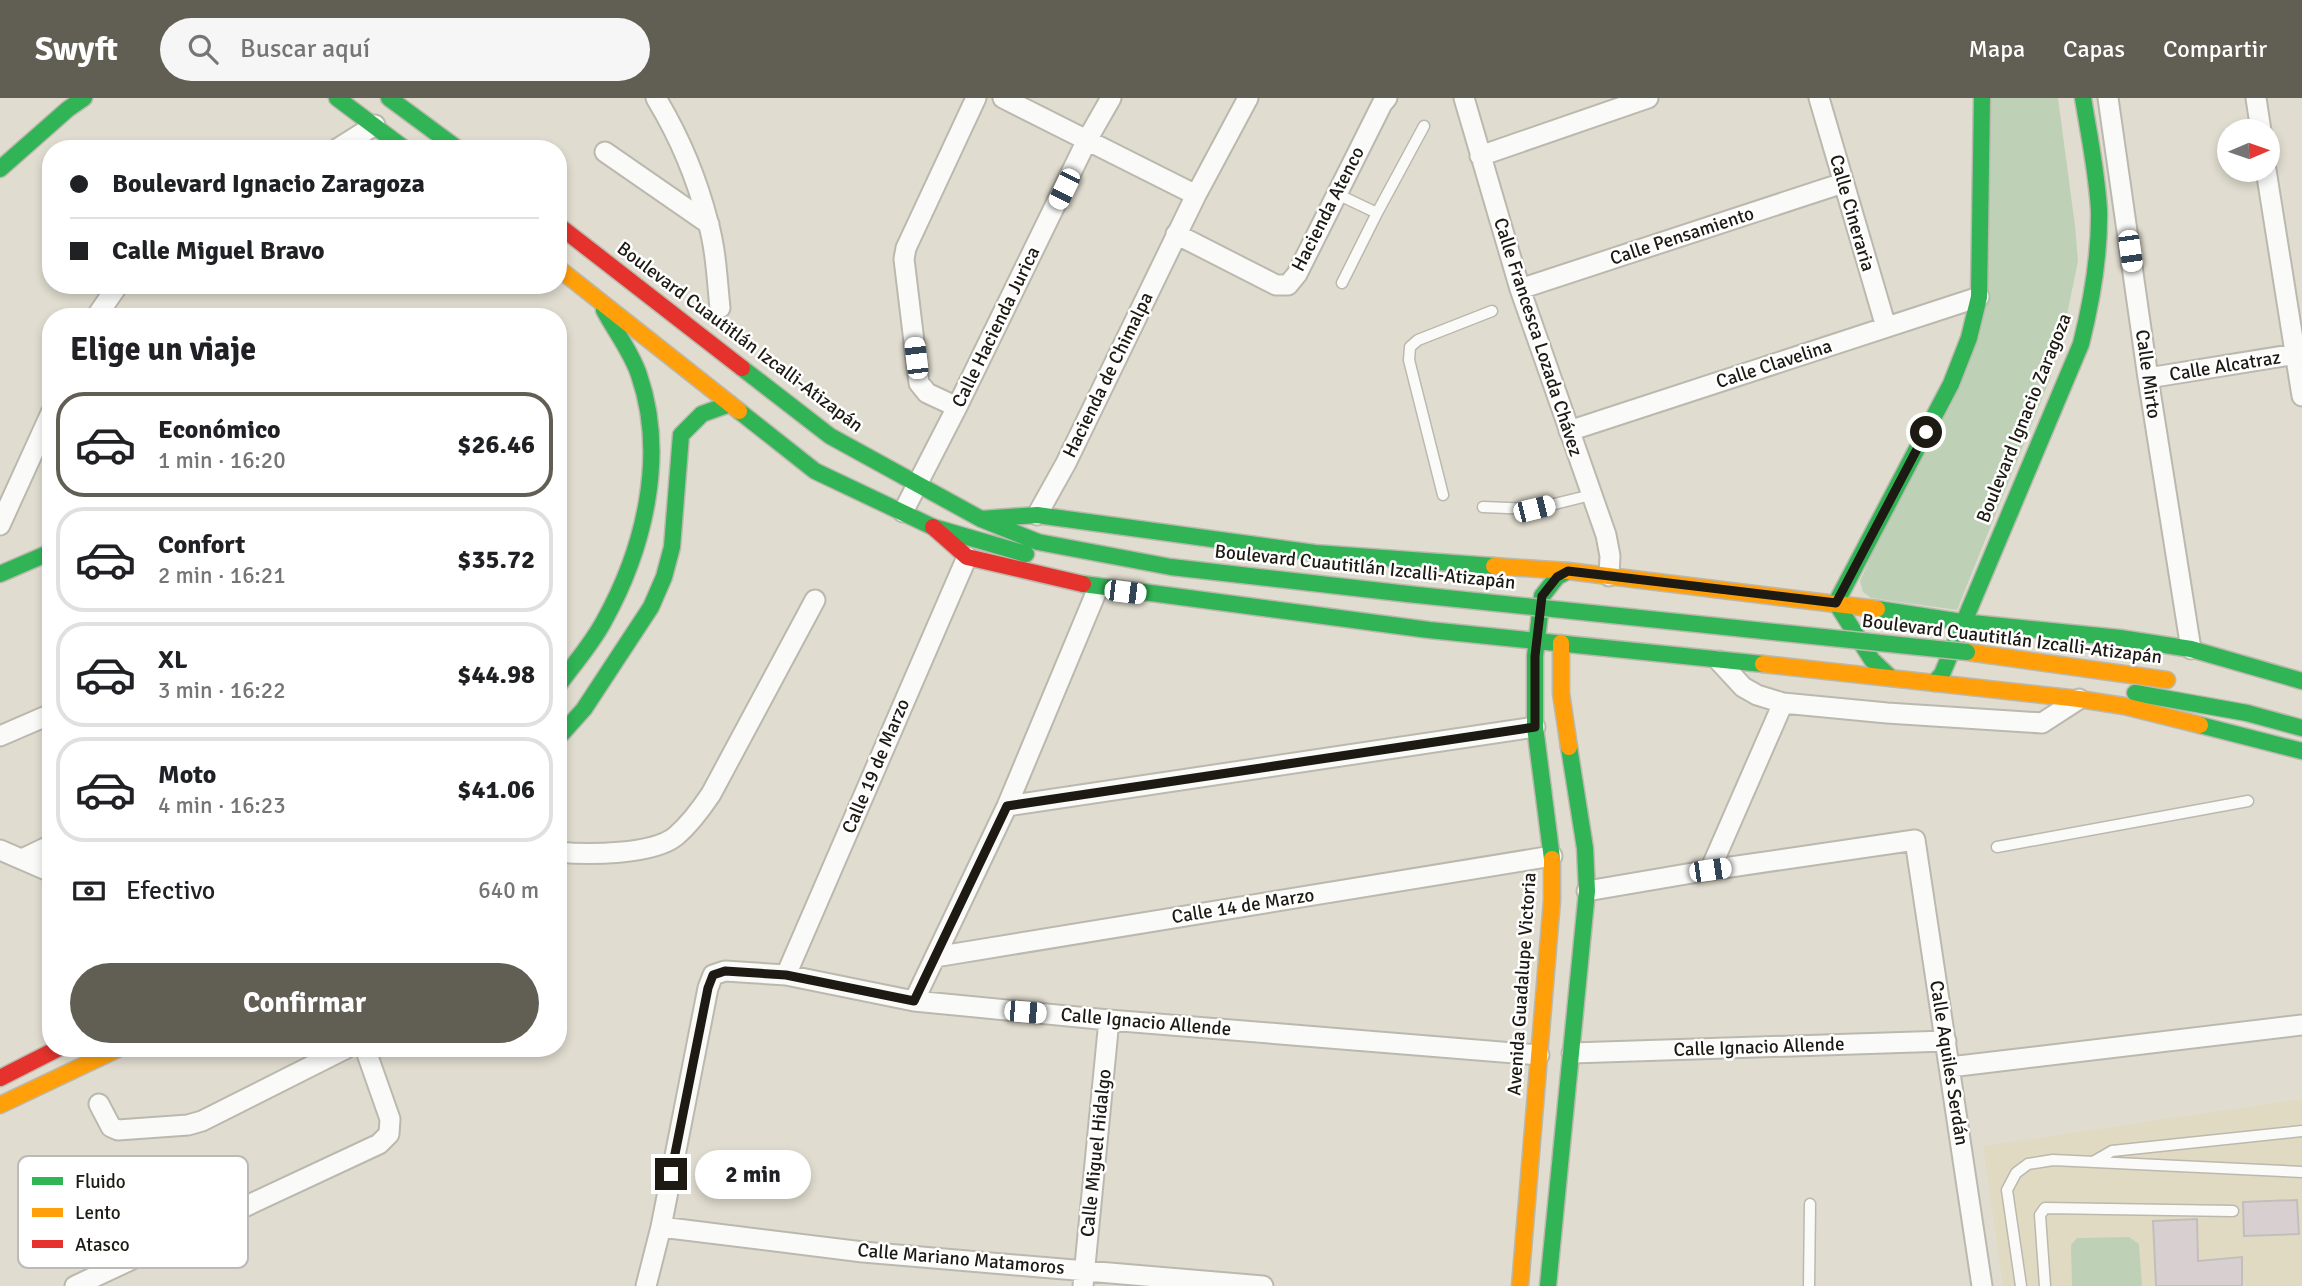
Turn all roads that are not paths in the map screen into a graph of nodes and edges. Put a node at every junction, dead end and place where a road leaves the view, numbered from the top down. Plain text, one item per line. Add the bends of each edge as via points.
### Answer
1 (84, 98) edge
2 (337, 98) edge
3 (389, 98) edge
4 (656, 98) edge
5 (976, 98) edge
6 (1003, 98) edge
7 (1111, 98) edge
8 (1248, 98) edge
9 (1387, 98) edge
10 (1464, 98) edge
11 (1648, 98) edge
12 (1819, 98) edge
13 (1982, 98) edge
14 (2083, 98) edge
15 (2108, 98) edge
16 (2256, 98) edge
17 (2259, 119) edge
18 (375, 125) junction
19 (1424, 125) dead end
20 (351, 140) edge
21 (394, 140) edge
22 (446, 140) edge
23 (1087, 140) junction
24 (605, 152) dead end
25 (1480, 156) junction
26 (0, 169) edge
27 (2268, 182) edge
28 (1843, 183) junction
29 (1336, 194) junction
30 (1196, 195) junction
31 (1377, 213) junction
32 (709, 224) junction
33 (567, 232) edge
34 (1176, 234) junction
35 (567, 275) edge
36 (1342, 284) dead end
37 (1520, 289) junction
38 (1979, 297) junction
39 (598, 299) junction
40 (720, 308) dead end
41 (1492, 311) dead end
42 (1886, 327) junction
43 (2298, 354) edge
44 (2148, 378) junction
45 (2302, 396) edge
46 (730, 404) junction
47 (957, 407) junction
48 (1569, 431) junction
49 (42, 433) edge
50 (918, 484) junction
51 (1443, 495) dead end
52 (1591, 495) junction
53 (1483, 507) dead end
54 (903, 512) junction
55 (1037, 515) junction
56 (981, 519) junction
57 (0, 525) edge
58 (933, 527) junction
59 (1036, 550) junction
60 (42, 556) edge
61 (967, 557) junction
62 (1568, 571) junction
63 (0, 574) edge
64 (1609, 576) junction
65 (1098, 588) junction
66 (815, 600) dead end
67 (1836, 603) junction
68 (1962, 622) junction
69 (1537, 641) junction
70 (1561, 643) junction
71 (2191, 649) junction
72 (1719, 661) junction
73 (1964, 668) dead end
74 (567, 674) edge
75 (1891, 678) junction
76 (2029, 678) dead end
77 (2302, 681) edge
78 (1934, 683) junction
79 (2189, 684) dead end
80 (2079, 699) junction
81 (1783, 703) junction
82 (42, 718) edge
83 (1535, 727) junction
84 (567, 728) edge
85 (2302, 728) edge
86 (0, 736) edge
87 (2302, 751) edge
88 (2248, 801) dead end
89 (1007, 806) junction
90 (1997, 847) dead end
91 (42, 849) edge
92 (0, 850) edge
93 (567, 852) edge
94 (1552, 856) junction
95 (23, 858) junction
96 (42, 868) edge
97 (1710, 870) junction
98 (1587, 891) junction
99 (935, 957) junction
100 (786, 975) junction
101 (914, 1001) junction
102 (1109, 1020) junction
103 (2302, 1025) edge
104 (1946, 1041) junction
105 (1572, 1053) junction
106 (1539, 1055) junction
107 (42, 1057) edge
108 (101, 1057) edge
109 (312, 1057) edge
110 (368, 1057) edge
111 (1950, 1067) junction
112 (0, 1078) edge
113 (99, 1104) dead end
114 (0, 1105) edge
115 (2302, 1131) edge
116 (2093, 1162) junction
117 (2302, 1172) edge
118 (1810, 1203) dead end
119 (248, 1205) edge
120 (2232, 1211) dead end
121 (661, 1227) junction
122 (114, 1268) edge
123 (1084, 1278) edge
124 (75, 1286) edge
125 (646, 1286) edge
126 (1263, 1286) edge
127 (1520, 1286) edge
128 (1548, 1286) edge
129 (1809, 1286) edge
130 (1982, 1286) edge
131 (2021, 1286) edge
132 (2045, 1286) edge

1 - 26 main road
2 - 18 main road
3 - 22 main road
4 - 32 street via 690,166
5 - 47 street via 905,248 904,259 919,383 926,393
6 - 23 street
7 - 23 street, Calle Hacienda Jurica
8 - 30 street, Hacienda de Chimalpa
9 - 29 street, Hacienda Atenco
10 - 25 street, Calle Francesca Lozada Chávez
11 - 25 street
12 - 28 street, Calle Cineraria
13 - 38 main road
14 - 68 main road, Boulevard Ignacio Zaragoza via 2098,190 2098,240 2089,312 2081,344
15 - 44 street, Calle Mirto
16 - 17 street
18 - 20 street
18 - 21 main road
19 - 31 lane
23 - 30 street
23 - 47 street, Calle Hacienda Jurica
24 - 32 street
25 - 37 street, Calle Francesca Lozada Chávez
27 - 43 street
28 - 37 street, Calle Pensamiento
28 - 42 street, Calle Cineraria
29 - 31 lane
29 - 34 street, Hacienda Atenco via 1288,285 1276,285
30 - 34 street, Hacienda de Chimalpa
31 - 36 lane
32 - 40 street
33 - 50 main road, Boulevard Cuautitlán Izcalli-Atizapán via 831,436
34 - 55 street, Hacienda de Chimalpa
35 - 39 main road, Boulevard Cuautitlán Izcalli-Atizapán
37 - 48 street, Calle Francesca Lozada Chávez
38 - 42 street, Calle Clavelina
38 - 67 main road via 1951,384
39 - 46 main road, Boulevard Cuautitlán Izcalli-Atizapán
39 - 74 main road via 639,374 652,429 648,494 626,578 603,624
41 - 51 lane via 1410,347 1409,360
42 - 48 street, Calle Clavelina
43 - 44 street, Calle Alcatraz
43 - 45 street
44 - 71 street, Calle Mirto
46 - 54 main road, Boulevard Cuautitlán Izcalli-Atizapán via 815,471
46 - 84 main road via 704,410 681,435 672,547 664,577 651,607
47 - 50 street, Calle Hacienda Jurica
48 - 52 street, Calle Francesca Lozada Chávez
49 - 57 street
50 - 54 street, Calle Hacienda Jurica
50 - 56 main road, Boulevard Cuautitlán Izcalli-Atizapán
52 - 53 lane via 1534,509
52 - 64 street, Calle Francesca Lozada Chávez via 1606,534
54 - 58 main road, Boulevard Cuautitlán Izcalli-Atizapán
55 - 56 main road
55 - 62 main road via 1315,553
56 - 59 main road, Boulevard Cuautitlán Izcalli-Atizapán
58 - 59 main road, Boulevard Cuautitlán Izcalli-Atizapán
58 - 61 main road
59 - 73 main road, Boulevard Cuautitlán Izcalli-Atizapán via 1196,584
59 - 79 main road, Boulevard Cuautitlán Izcalli-Atizapán, bridge via 1953,651
60 - 63 main road
61 - 65 main road
61 - 100 street, Calle 19 de Marzo
62 - 64 main road
62 - 69 main road, Avenida Guadalupe Victoria via 1542,596
64 - 67 main road
65 - 69 main road
65 - 89 street
66 - 93 street via 711,794 674,838 616,853
67 - 68 main road
67 - 75 main road via 1872,660
68 - 71 main road
68 - 78 main road, Boulevard Ignacio Zaragoza via 1942,674
69 - 70 main road
69 - 83 main road, Avenida Guadalupe Victoria
70 - 72 main road
70 - 98 main road via 1561,693 1586,848
71 - 77 main road
72 - 75 main road
72 - 81 street via 1744,687
75 - 78 main road
76 - 85 main road, Boulevard Cuautitlán Izcalli-Atizapán via 2161,697
78 - 80 main road
80 - 81 street via 2042,723
80 - 87 main road
81 - 97 street
82 - 86 street
83 - 89 street
83 - 94 main road, Avenida Guadalupe Victoria
88 - 90 lane
89 - 99 street
91 - 95 street
92 - 95 street
94 - 99 street, Calle 14 de Marzo
94 - 106 main road, Avenida Guadalupe Victoria
95 - 96 street
97 - 98 street
97 - 104 street, Calle Aquiles Serdán via 1915,840
98 - 105 main road
99 - 101 street
100 - 101 street, Calle Ignacio Allende
100 - 121 street, Calle Ignacio Allende via 725,971 713,975
101 - 102 street, Calle Ignacio Allende
102 - 106 street, Calle Ignacio Allende
102 - 123 street, Calle Miguel Hidalgo
103 - 111 street
104 - 105 street, Calle Ignacio Allende
104 - 111 street, Calle Aquiles Serdán
105 - 128 main road
106 - 127 main road, Avenida Guadalupe Victoria
107 - 112 main road
108 - 114 main road
109 - 113 street via 188,1125 118,1130
110 - 119 street via 390,1119 389,1134 379,1144
111 - 130 street, Calle Aquiles Serdán
115 - 116 lane via 2112,1151
116 - 117 lane
116 - 131 lane via 2053,1160 2028,1164 2016,1173 2007,1190
118 - 129 lane
120 - 132 lane via 2045,1208 2040,1215
121 - 123 street, Calle Mariano Matamoros
121 - 125 street
122 - 124 street
123 - 126 street, Calle Mariano Matamoros

